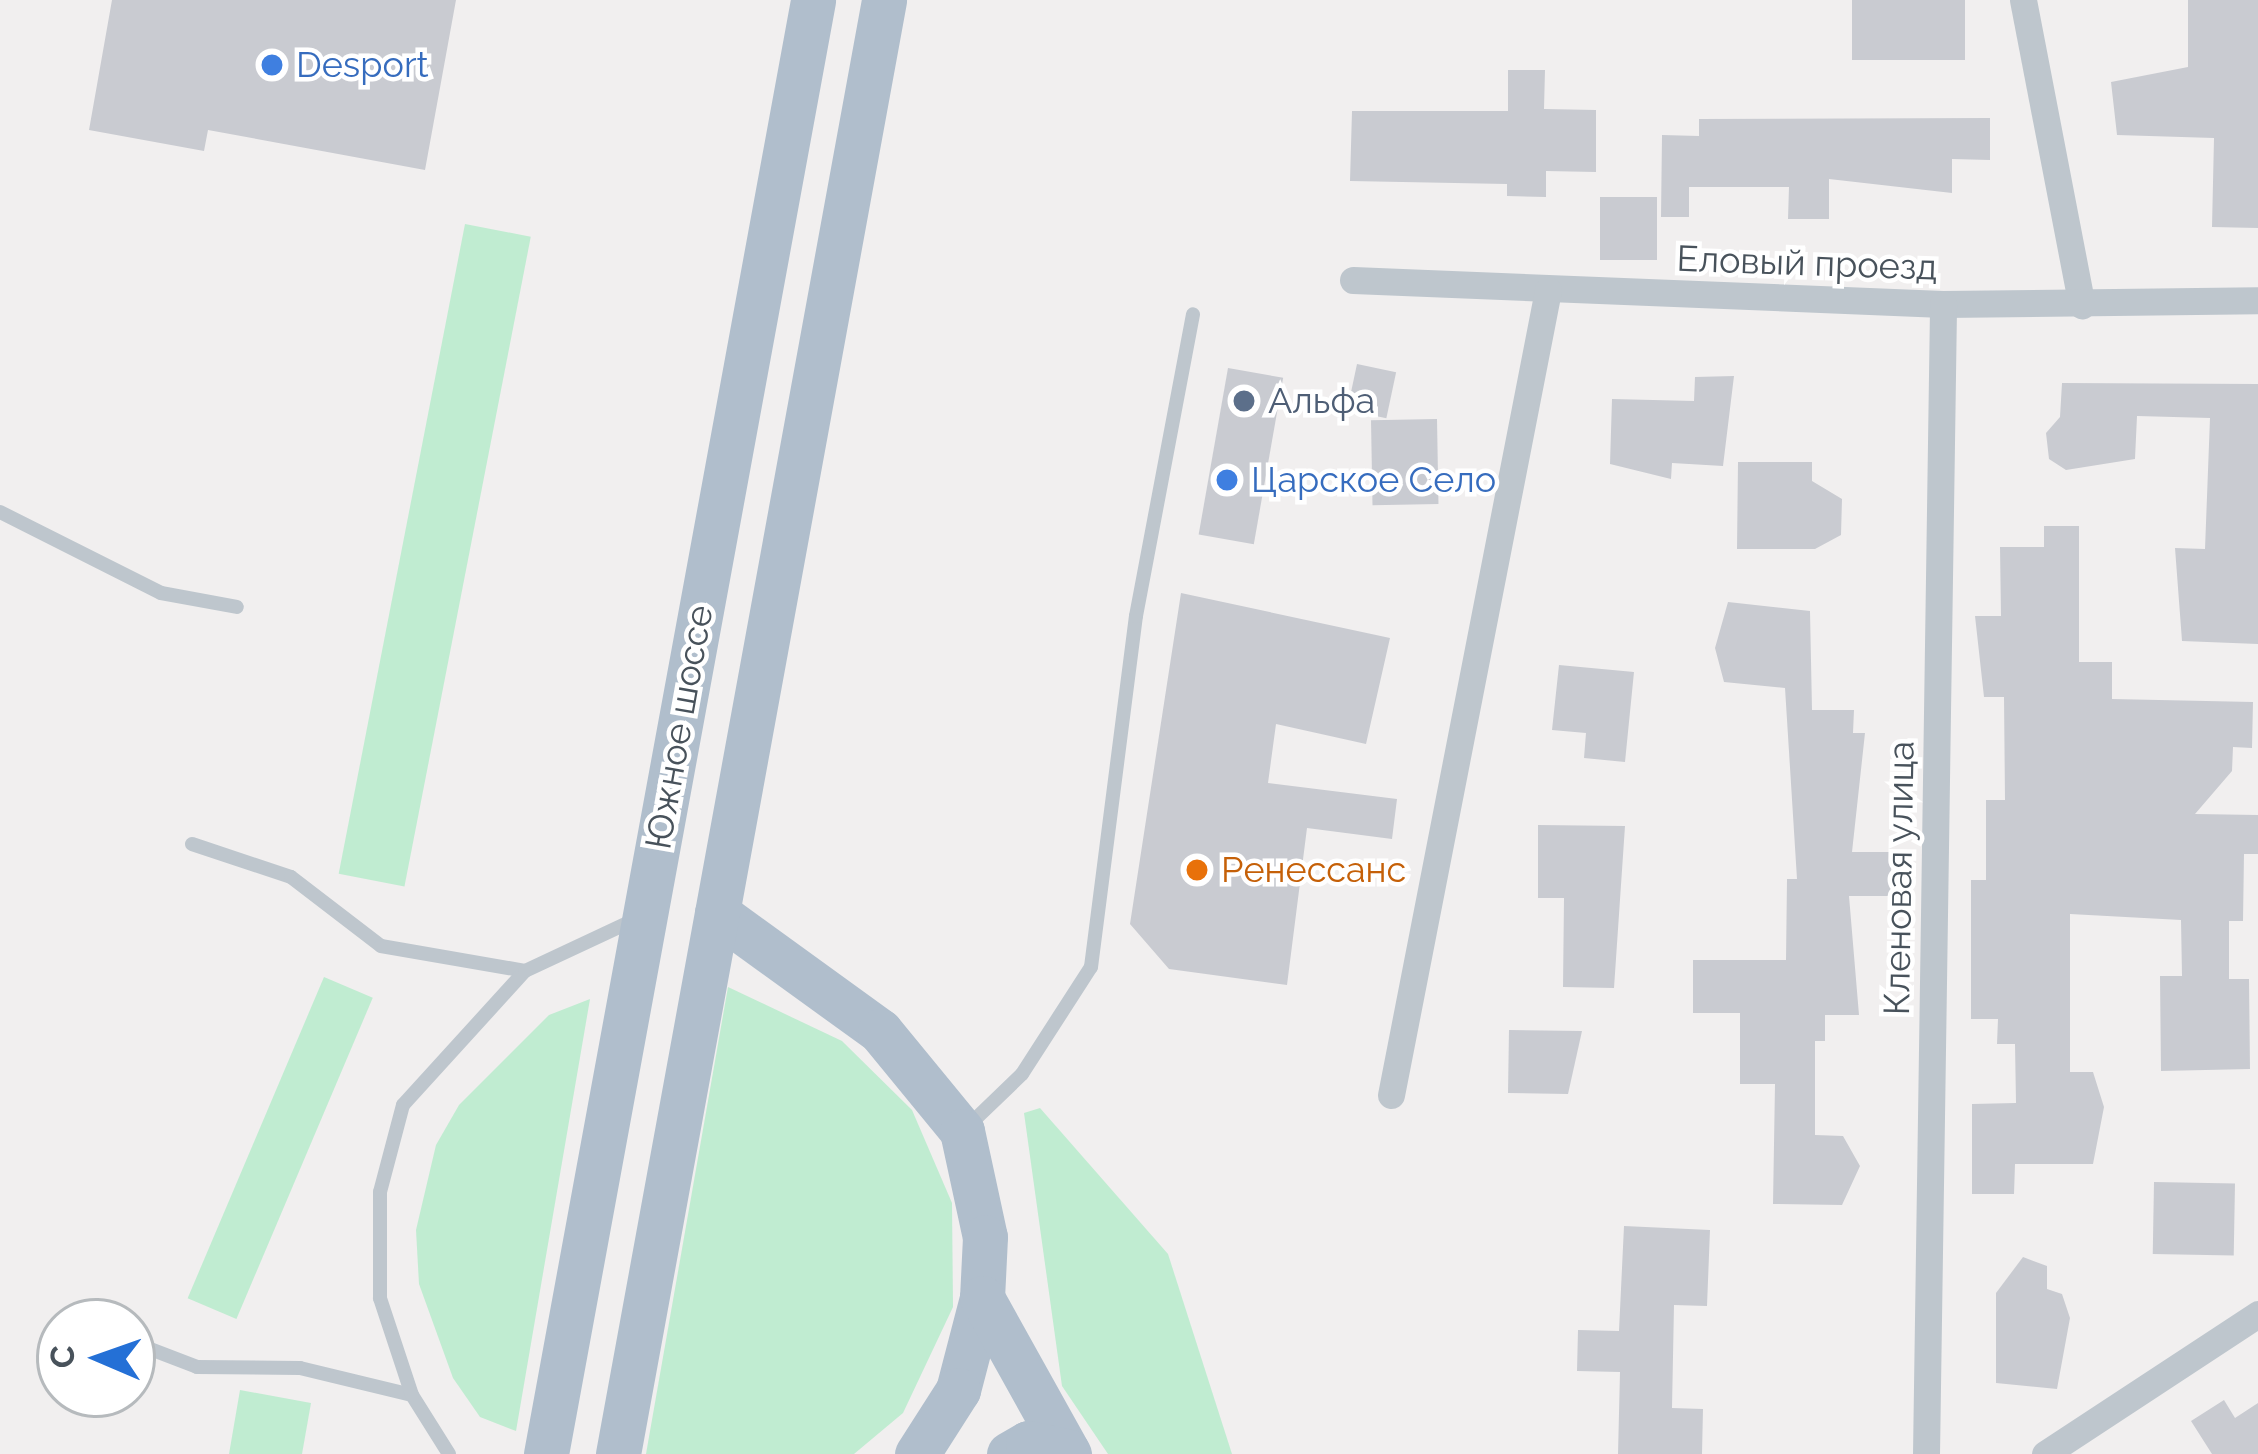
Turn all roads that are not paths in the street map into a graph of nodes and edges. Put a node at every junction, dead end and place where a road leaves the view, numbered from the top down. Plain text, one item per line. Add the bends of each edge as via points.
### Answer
1 (813, 0) edge
2 (884, 0) edge
3 (2023, 0) edge
4 (1353, 280) dead end
5 (1548, 290) junction
6 (2258, 300) edge
7 (1943, 304) junction
8 (2082, 305) junction
9 (1193, 314) dead end
10 (0, 512) edge
11 (237, 607) dead end
12 (192, 844) dead end
13 (716, 913) junction
14 (645, 914) junction
15 (525, 971) junction
16 (1391, 1095) dead end
17 (962, 1131) junction
18 (982, 1298) junction
19 (2258, 1314) edge
20 (156, 1351) edge
21 (412, 1395) junction
22 (1068, 1453) edge
23 (449, 1454) edge
24 (546, 1454) edge
25 (618, 1454) edge
26 (917, 1454) edge
27 (1010, 1454) edge
28 (1927, 1454) edge
29 (2044, 1454) edge

1 - 14 main road, Южное шоссе
2 - 13 main road, Южное шоссе
3 - 8 street
4 - 5 street, Еловый проезд
5 - 7 street, Еловый проезд
5 - 16 street
6 - 8 street, Еловый проезд
7 - 8 street, Еловый проезд
7 - 28 street, Кленовая улица
9 - 17 lane via 1136,616 1091,967 1022,1074
10 - 11 lane via 160,593
12 - 15 lane via 291,877 382,946
13 - 17 main road via 880,1031
13 - 25 main road, Южное шоссе
14 - 15 lane
14 - 24 main road, Южное шоссе
15 - 21 lane via 403,1105 380,1192 380,1298
17 - 18 main road via 985,1237
18 - 22 main road
18 - 26 main road via 958,1390
19 - 29 street
20 - 21 lane via 196,1367 299,1368
21 - 23 lane
22 - 27 main road via 1046,1442

